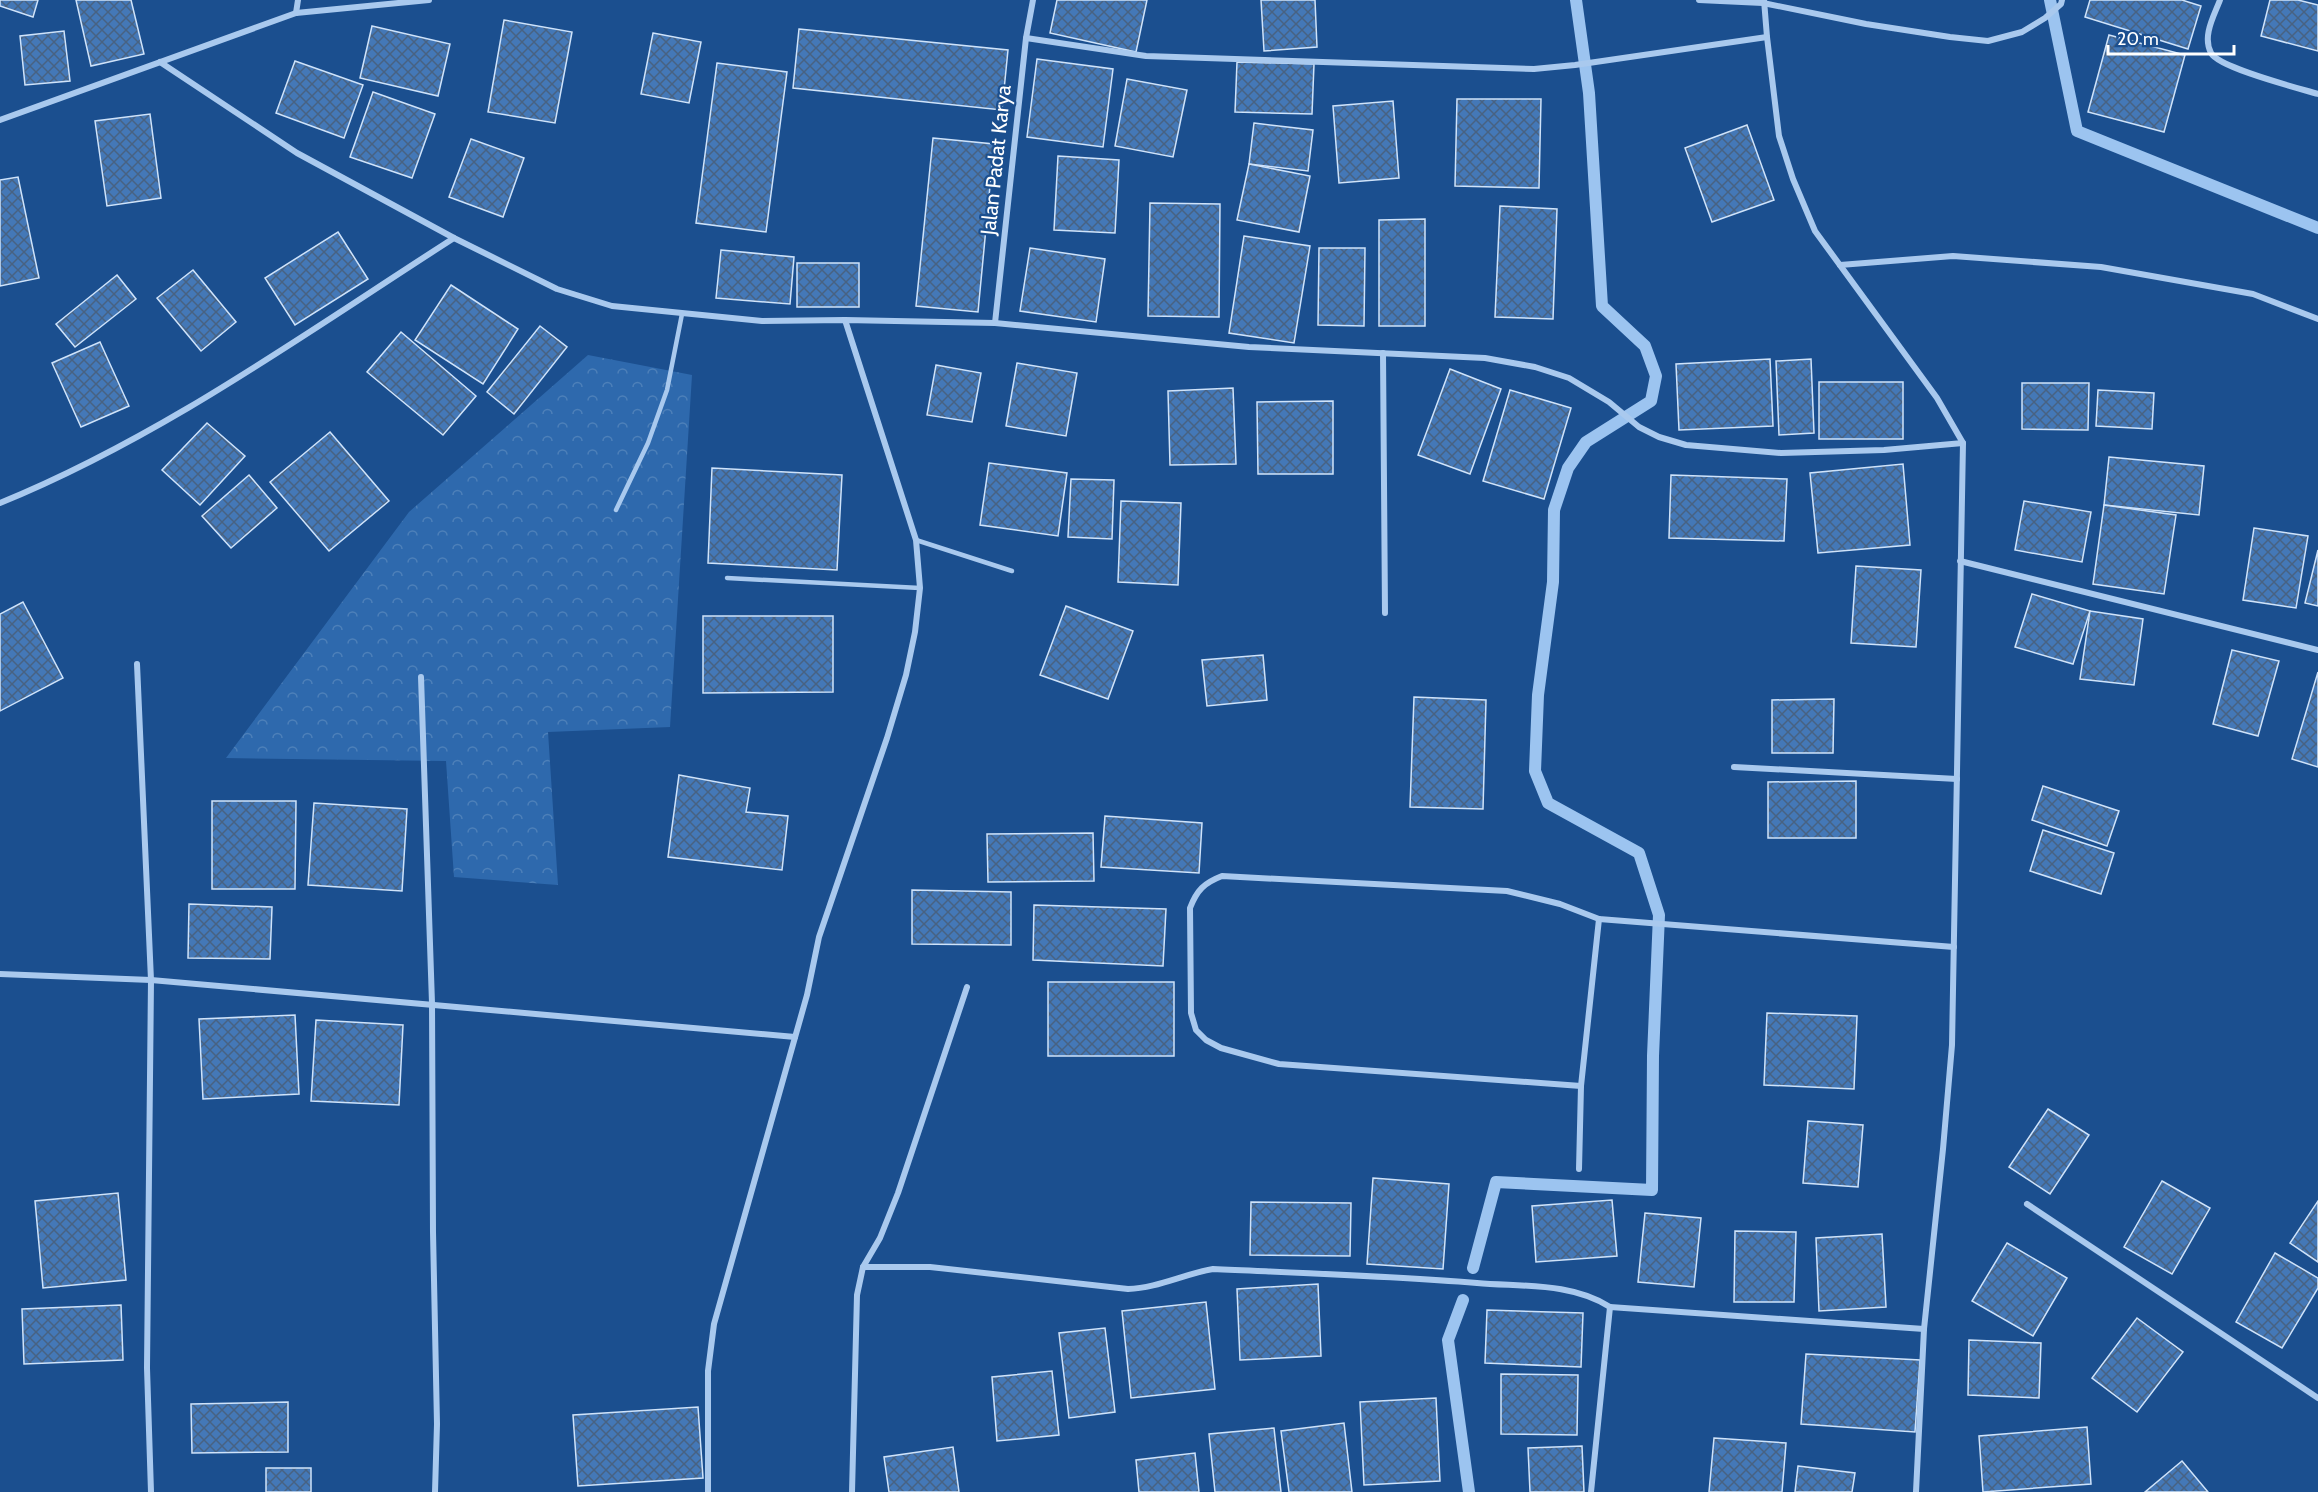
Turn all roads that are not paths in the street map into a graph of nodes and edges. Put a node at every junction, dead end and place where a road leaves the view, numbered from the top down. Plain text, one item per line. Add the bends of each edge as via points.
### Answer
1 (298, 0) edge
2 (429, 0) edge
3 (1033, 0) edge
4 (1699, 0) edge
5 (2220, 0) edge
6 (1764, 1) edge
7 (2061, 2) edge
8 (296, 14) junction
9 (1767, 37) junction
10 (1026, 38) junction
11 (160, 62) junction
12 (2318, 94) edge
13 (0, 120) edge
14 (454, 238) junction
15 (1840, 265) junction
16 (682, 314) junction
17 (2318, 319) edge
18 (845, 320) junction
19 (995, 323) junction
20 (1383, 353) junction
21 (1963, 443) junction
22 (0, 503) edge
23 (616, 510) dead end
24 (916, 540) junction
25 (1960, 561) junction
26 (1012, 571) dead end
27 (727, 578) dead end
28 (920, 588) junction
29 (1385, 613) dead end
30 (2318, 650) edge
31 (137, 664) dead end
32 (421, 677) dead end
33 (1734, 767) dead end
34 (1957, 779) junction
35 (1599, 920) junction
36 (1954, 947) junction
37 (0, 974) edge
38 (151, 980) junction
39 (967, 987) dead end
40 (432, 1003) junction
41 (795, 1037) junction
42 (1581, 1086) junction
43 (1579, 1169) dead end
44 (2027, 1204) dead end
45 (863, 1267) junction
46 (1610, 1307) junction
47 (1924, 1329) junction
48 (2318, 1398) edge
49 (151, 1492) edge
50 (435, 1492) edge
51 (708, 1492) edge
52 (852, 1492) edge
53 (1591, 1492) edge
54 (1916, 1492) edge

1 - 8 street
2 - 8 street
3 - 10 street, Jalan Padat Karya
4 - 6 street
5 - 12 street via 2210,27 2208,44 2212,55 2226,65
6 - 7 street via 1866,24 1988,41 2022,32
6 - 9 street
8 - 11 street
9 - 10 street via 1534,69 1146,56
9 - 15 street via 1779,135 1786,157 1815,231
10 - 19 street, Jalan Padat Karya
11 - 13 street
11 - 14 street via 297,153
14 - 16 street via 557,289 612,306
14 - 22 street via 169,420 40,487
15 - 17 street via 1953,256 2102,267 2253,294
15 - 21 street via 1937,398
16 - 18 street via 762,321
16 - 23 lane via 667,390 648,443
18 - 19 street
18 - 24 street
19 - 20 street via 1249,347
20 - 21 street via 1485,358 1535,367 1569,378 1640,427 1686,445 1781,453
20 - 29 street
21 - 25 street
24 - 26 lane
24 - 28 street
25 - 30 street
25 - 34 street
27 - 28 lane
28 - 41 street via 906,675 819,937
31 - 38 street
32 - 40 street
33 - 34 street
34 - 36 street
35 - 36 street
35 - 42 street
35 - 42 street via 1560,904 1507,891 1222,876 1206,882 1190,908 1191,1013 1196,1030 1221,1048 1279,1064
36 - 47 street via 1952,1045
37 - 38 street
38 - 40 street
38 - 49 street via 147,1368
39 - 45 street via 898,1193
40 - 41 street
40 - 50 street
41 - 51 street via 714,1324 708,1371
42 - 43 street
44 - 48 street
45 - 46 street via 930,1267 1128,1289 1150,1287 1213,1269 1406,1277 1564,1289
45 - 52 street via 857,1295
46 - 47 street
46 - 53 street
47 - 54 street

